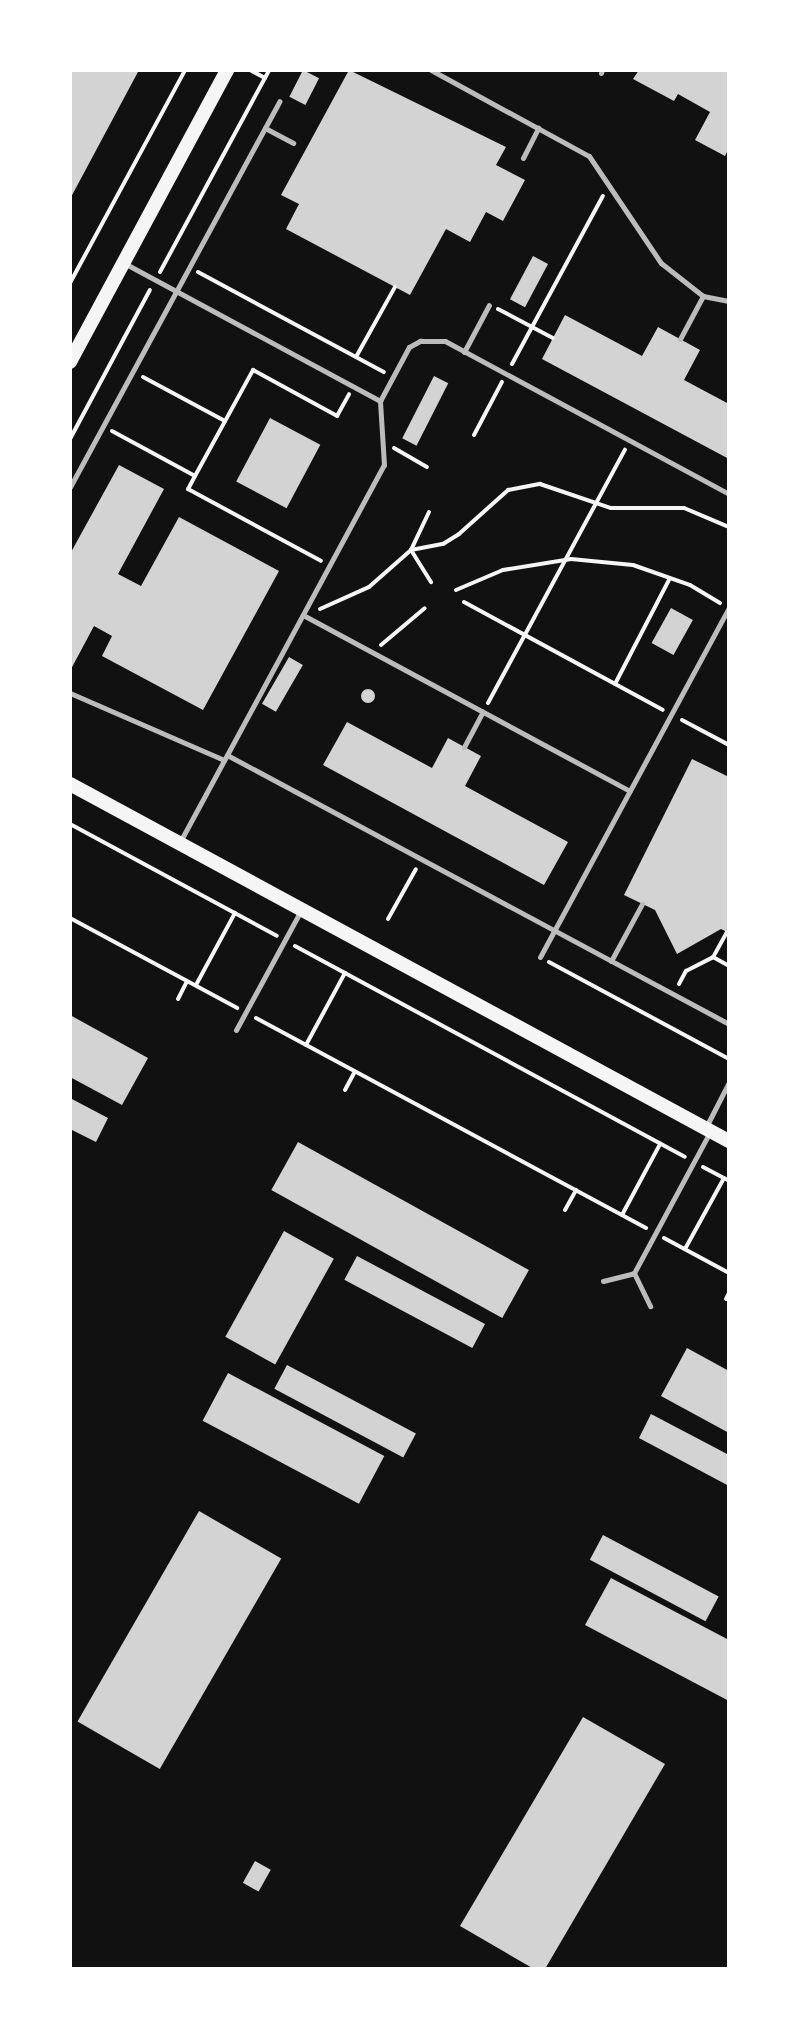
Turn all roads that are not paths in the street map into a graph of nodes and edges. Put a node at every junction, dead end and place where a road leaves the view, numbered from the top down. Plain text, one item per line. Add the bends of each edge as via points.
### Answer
1 (227, 70) edge
2 (431, 70) edge
3 (280, 101) dead end
4 (265, 128) junction
5 (538, 128) junction
6 (293, 143) dead end
7 (523, 158) dead end
8 (124, 263) junction
9 (176, 291) junction
10 (703, 296) junction
11 (729, 301) edge
12 (489, 305) road end
13 (680, 339) dead end
14 (464, 352) junction
15 (70, 362) edge
16 (380, 401) junction
17 (70, 487) edge
18 (729, 494) edge
19 (728, 608) edge
20 (303, 615) junction
21 (70, 693) edge
22 (483, 712) junction
23 (464, 747) dead end
24 (226, 758) junction
25 (70, 784) edge
26 (630, 791) junction
27 (180, 843) junction
28 (642, 904) dead end
29 (301, 909) junction
30 (555, 931) junction
31 (540, 957) road end
32 (611, 961) junction
33 (729, 1024) edge
34 (236, 1030) dead end
35 (729, 1082) edge
36 (708, 1129) junction
37 (729, 1141) edge
38 (634, 1273) junction
39 (603, 1281) dead end
40 (650, 1306) dead end

1 - 8 main road
2 - 5 lane
3 - 4 lane
4 - 6 lane
4 - 9 lane
5 - 7 lane
5 - 10 lane via 589,156 661,263
8 - 9 lane
8 - 15 main road
9 - 16 lane
9 - 17 lane
10 - 11 lane
10 - 13 lane
12 - 14 lane
14 - 16 lane via 445,341 420,341 409,347
14 - 18 lane
16 - 20 lane via 384,465
19 - 26 lane
20 - 22 lane
20 - 24 lane
21 - 24 lane
22 - 23 lane
22 - 26 lane
24 - 27 lane
24 - 30 lane
25 - 27 main road
26 - 30 lane
27 - 29 main road
28 - 32 lane
29 - 34 lane
29 - 36 main road
30 - 31 lane
30 - 32 lane
32 - 33 lane
35 - 36 lane
36 - 37 main road
36 - 38 lane
38 - 39 lane
38 - 40 lane

